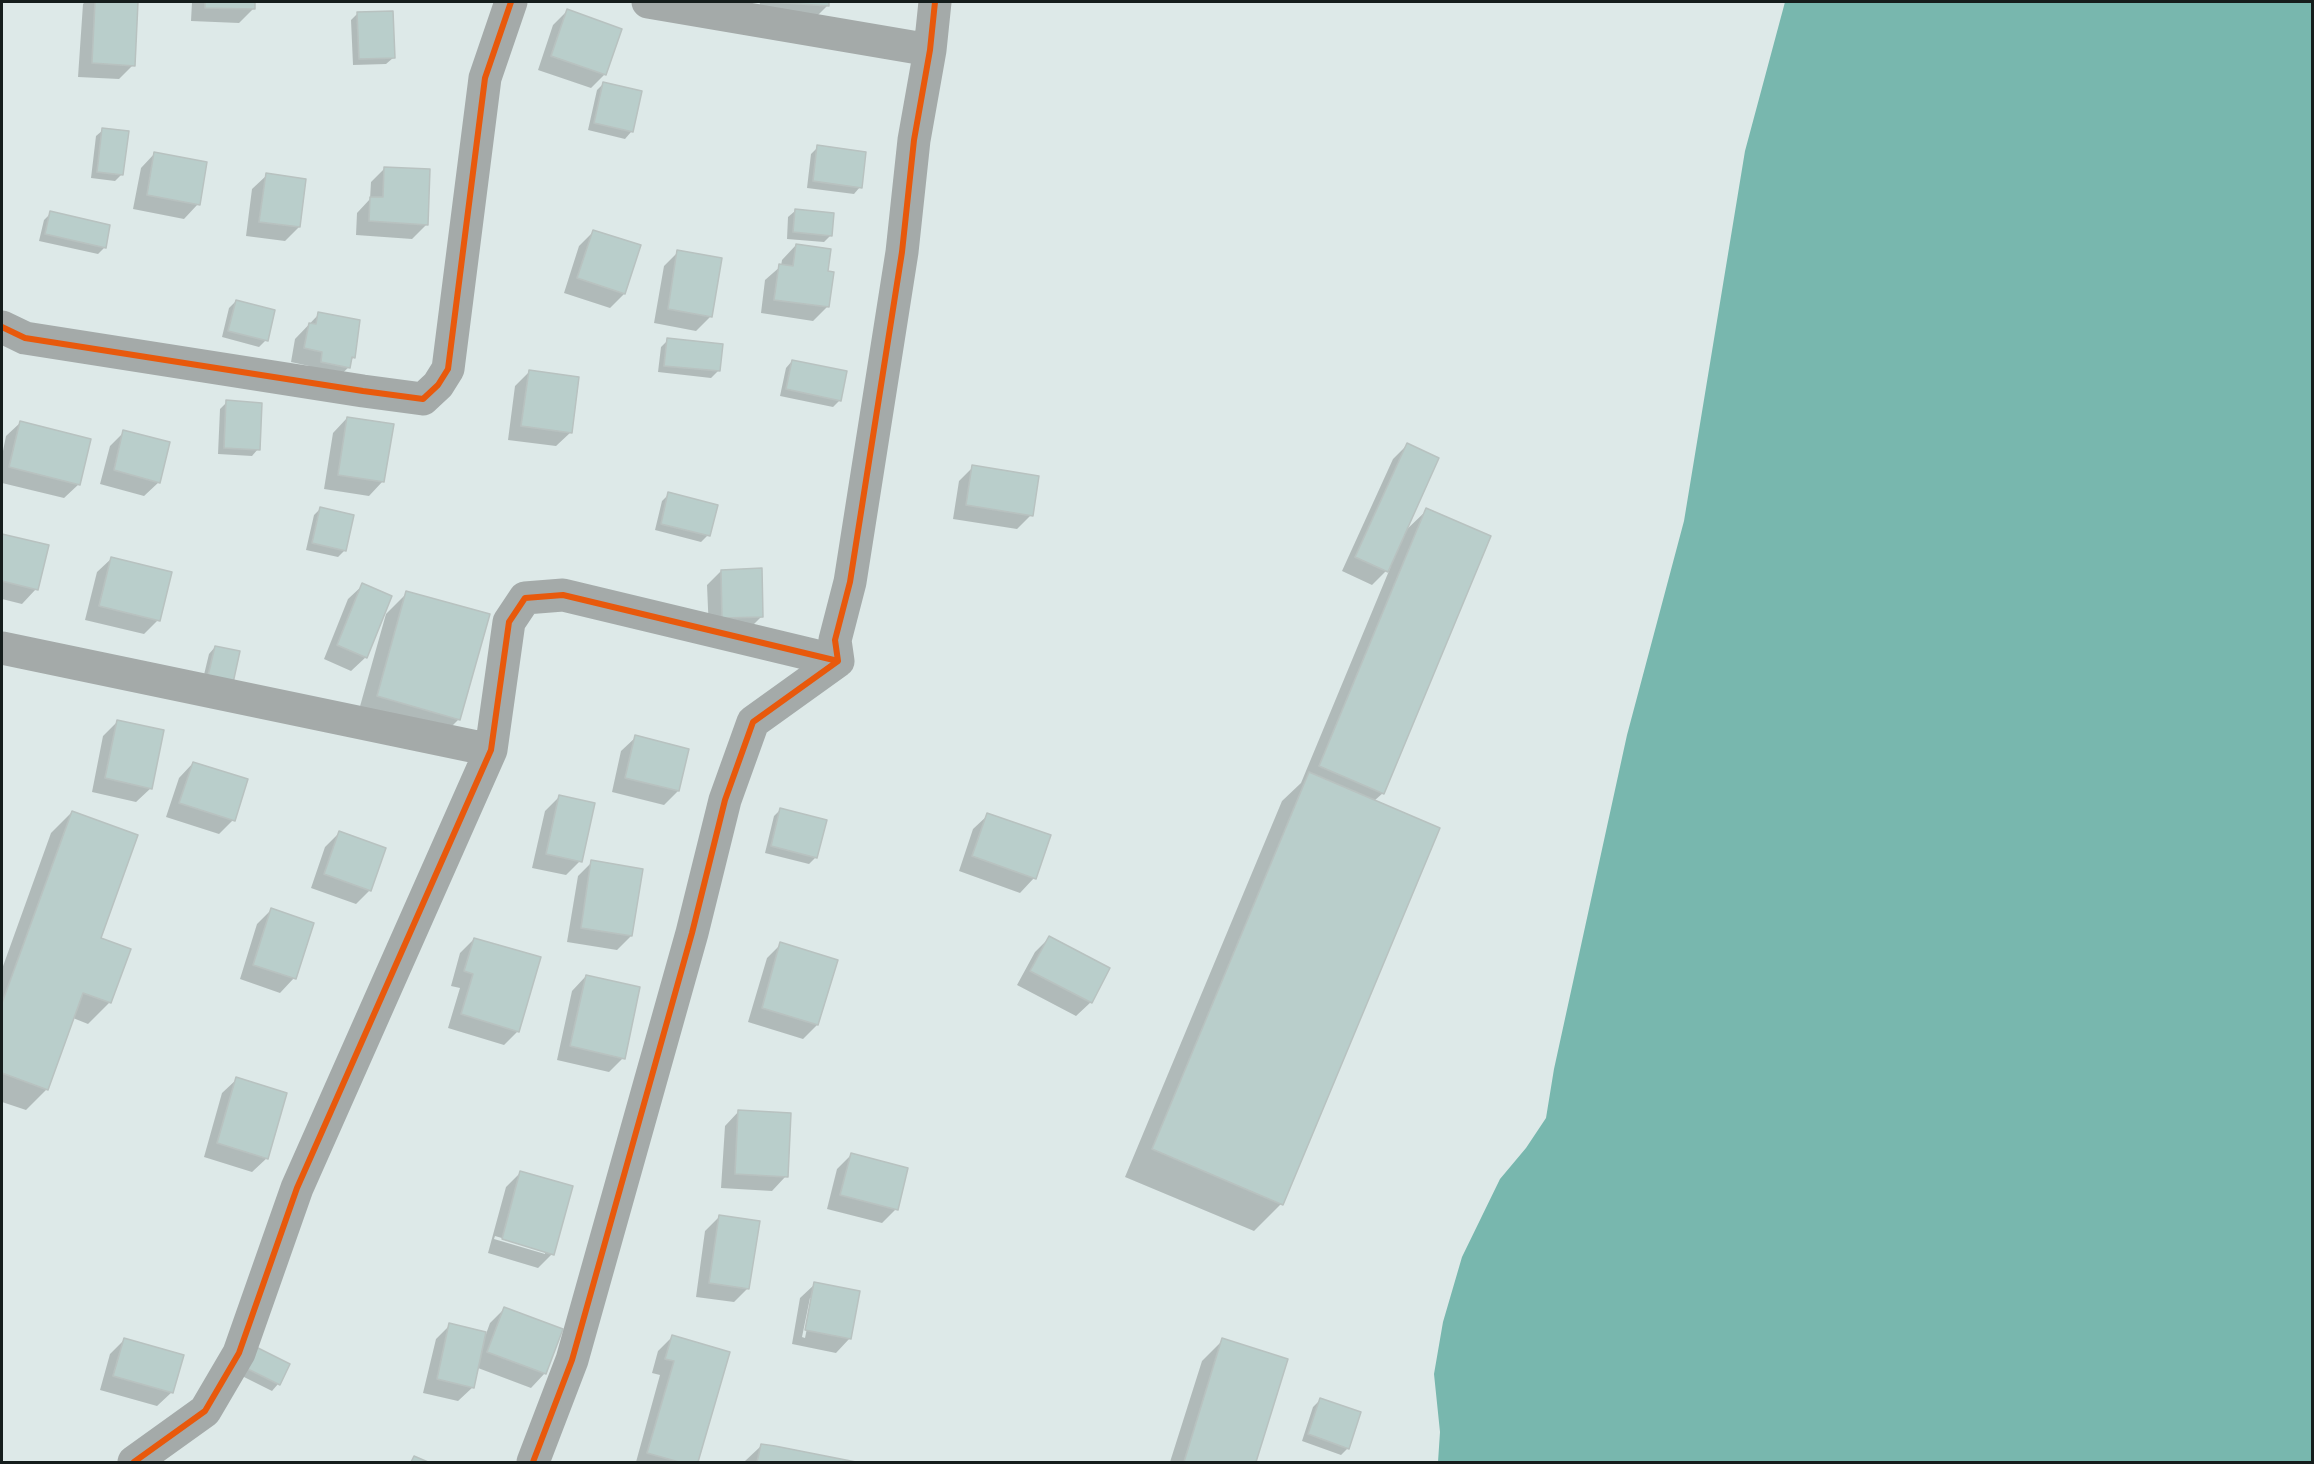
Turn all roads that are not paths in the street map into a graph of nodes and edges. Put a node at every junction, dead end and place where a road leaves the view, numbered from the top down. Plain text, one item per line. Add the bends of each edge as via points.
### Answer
1 (511, 2) edge
2 (648, 2) edge
3 (935, 2) edge
4 (930, 50) junction
5 (2, 327) edge
6 (2, 648) edge
7 (838, 661) junction
8 (491, 750) junction
9 (134, 1462) edge
10 (533, 1462) edge

1 - 5 street via 485,78 448,369 423,399 25,338
2 - 4 street
3 - 4 street
4 - 7 street via 852,570 835,640
6 - 8 street
7 - 8 street via 563,595 525,598 509,622
7 - 10 street via 753,722 725,800 692,933 572,1359
8 - 9 street via 297,1188 239,1353 206,1411

